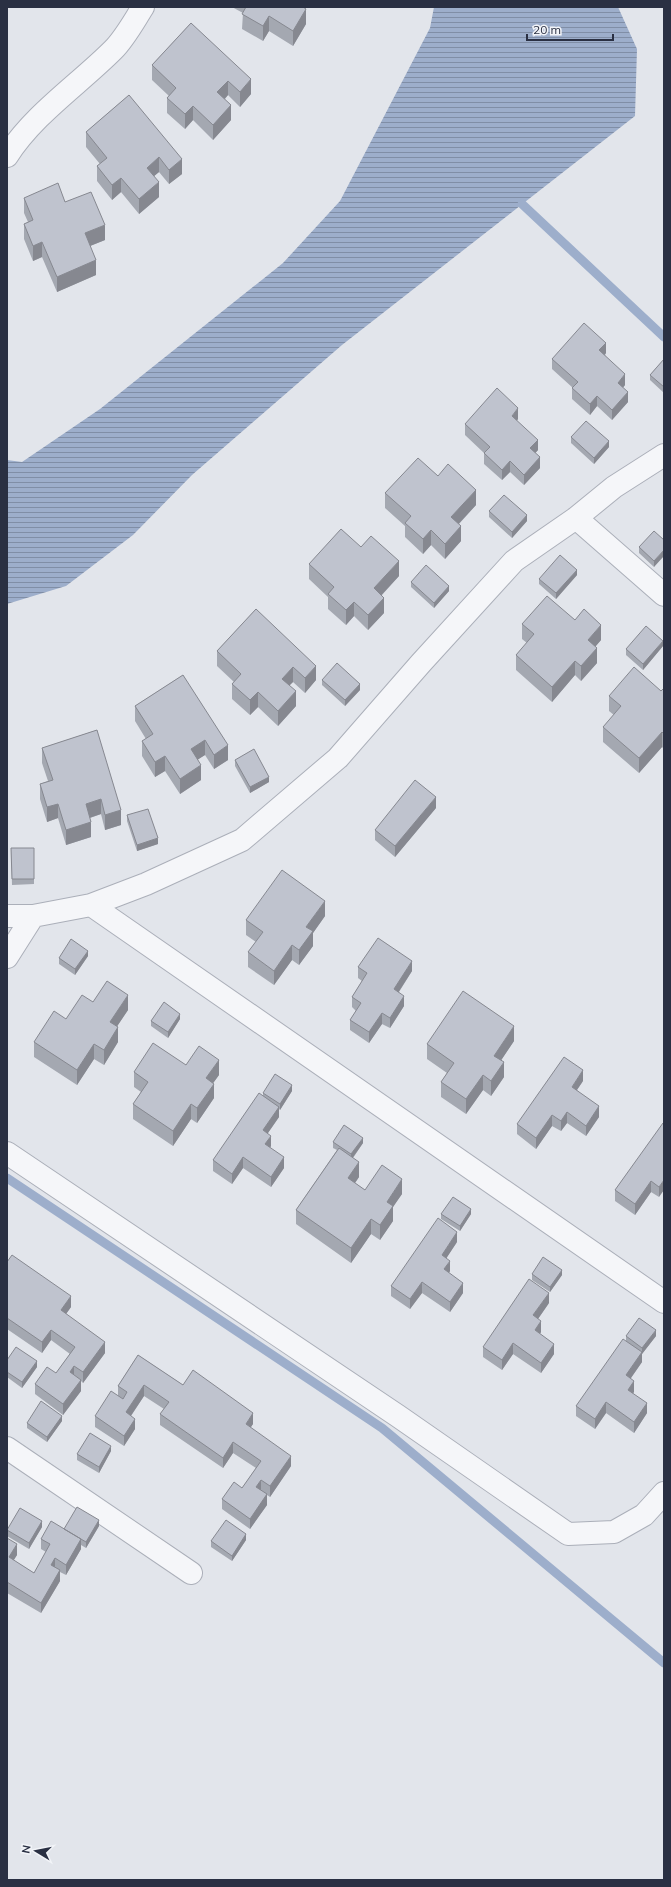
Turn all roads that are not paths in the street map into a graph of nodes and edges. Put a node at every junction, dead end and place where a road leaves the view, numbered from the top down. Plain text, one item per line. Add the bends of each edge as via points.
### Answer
1 (143, 7) edge
2 (7, 156) edge
3 (664, 455) edge
4 (576, 518) junction
5 (664, 595) edge
6 (91, 905) junction
7 (7, 916) edge
8 (33, 916) junction
9 (7, 957) edge
10 (7, 1152) edge
11 (664, 1302) edge
12 (7, 1448) edge
13 (664, 1493) edge
14 (191, 1573) dead end

1 - 2 street via 114,49 50,107 15,143
3 - 4 street via 614,487
4 - 5 street
4 - 6 street via 514,561 338,758 242,840 146,884
6 - 8 street
6 - 11 street
7 - 8 street
8 - 9 street
10 - 13 street via 568,1534 614,1532 644,1515
12 - 14 street

